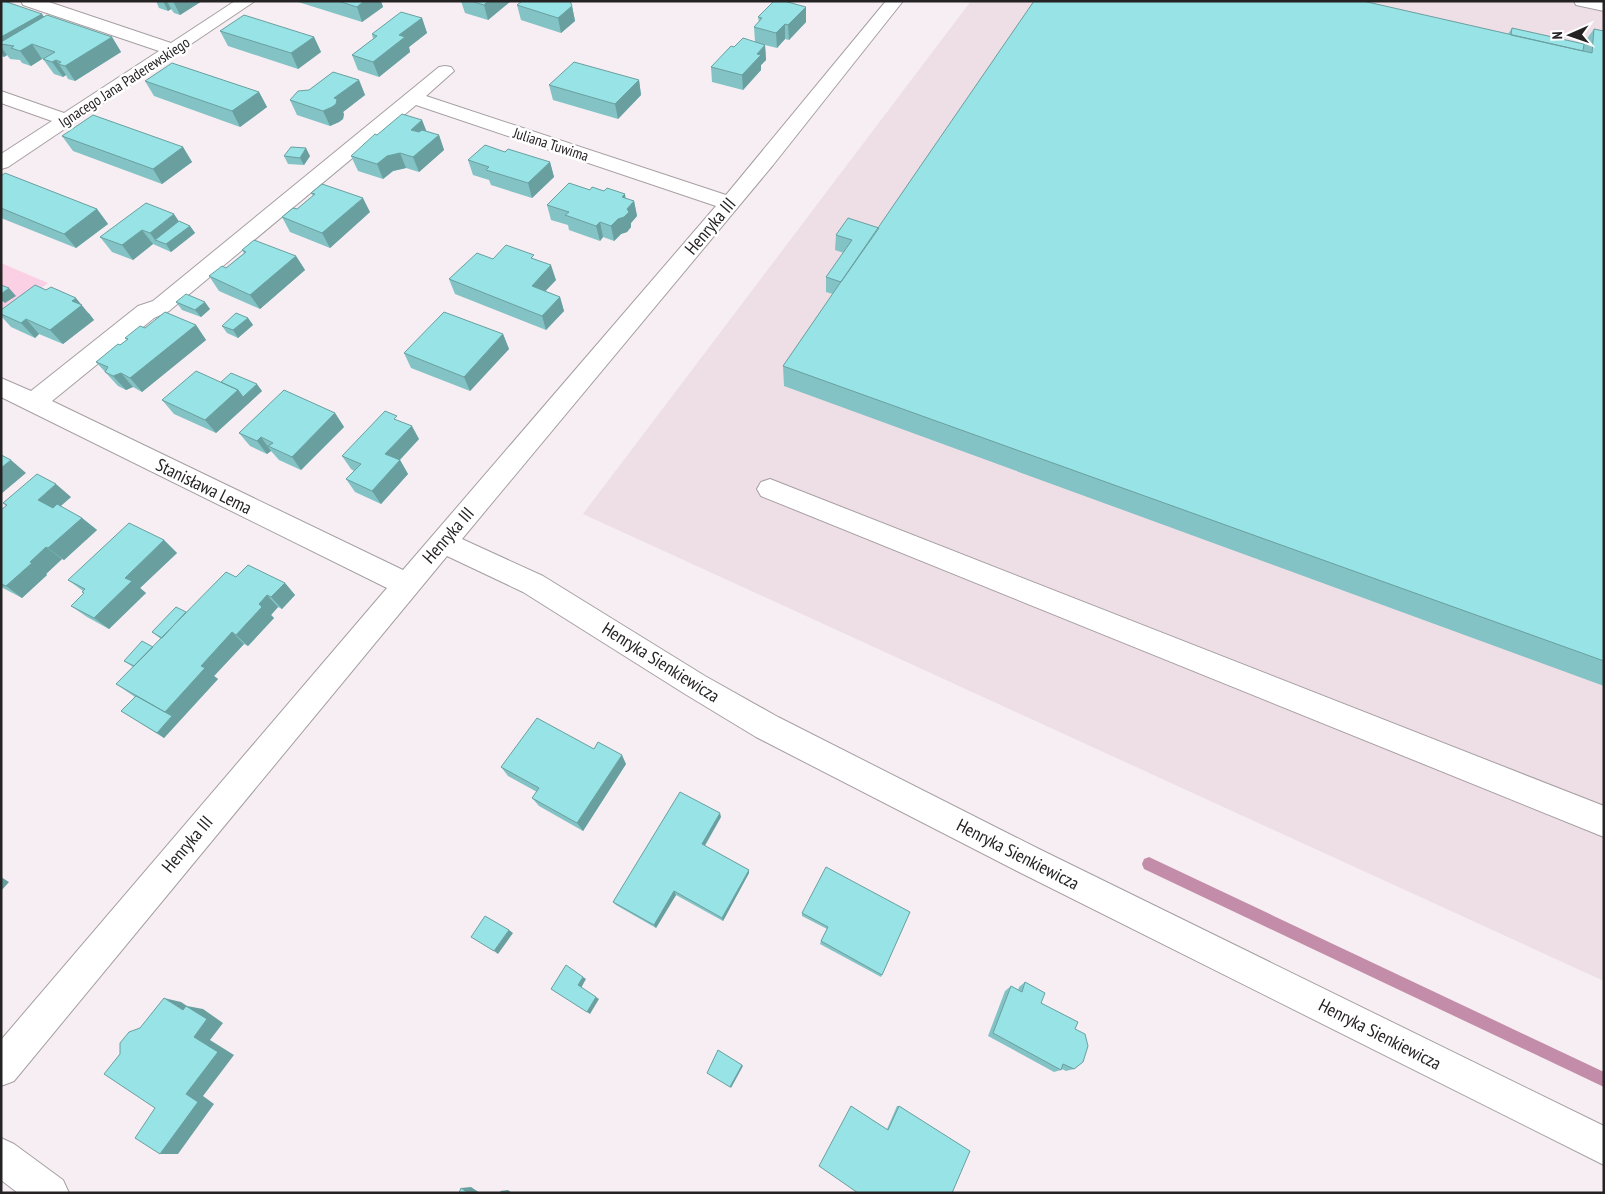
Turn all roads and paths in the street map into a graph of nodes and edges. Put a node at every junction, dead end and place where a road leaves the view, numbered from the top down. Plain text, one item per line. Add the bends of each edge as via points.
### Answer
1 (29, 1) edge
2 (247, 1) edge
3 (895, 1) edge
4 (1582, 1) edge
5 (1604, 6) edge
6 (173, 50) junction
7 (445, 71) dead end
8 (1, 97) edge
9 (413, 98) junction
10 (66, 120) junction
11 (1, 163) edge
12 (728, 203) junction
13 (1, 387) edge
14 (33, 403) junction
15 (770, 489) dead end
16 (443, 542) junction
17 (406, 584) junction
18 (1604, 822) edge
19 (1, 1068) edge
20 (1604, 1146) edge
21 (1, 1157) edge
22 (50, 1193) edge

1 - 6 street
2 - 6 street, Ignacego Jana Paderewskiego
3 - 12 street, Henryka III via 766,161
4 - 5 street
6 - 10 street, Ignacego Jana Paderewskiego
7 - 9 street
8 - 10 street
9 - 12 street, Juliana Tuwima
9 - 14 street via 161,306 146,312
10 - 11 street, Ignacego Jana Paderewskiego
12 - 16 street, Henryka III
13 - 14 street, Stanisława Lema
14 - 17 street, Stanisława Lema
15 - 18 street
16 - 17 street, Henryka III
16 - 20 street, Henryka Sienkiewicza via 533,584 767,726 1028,860
17 - 19 street, Henryka III
21 - 22 street

